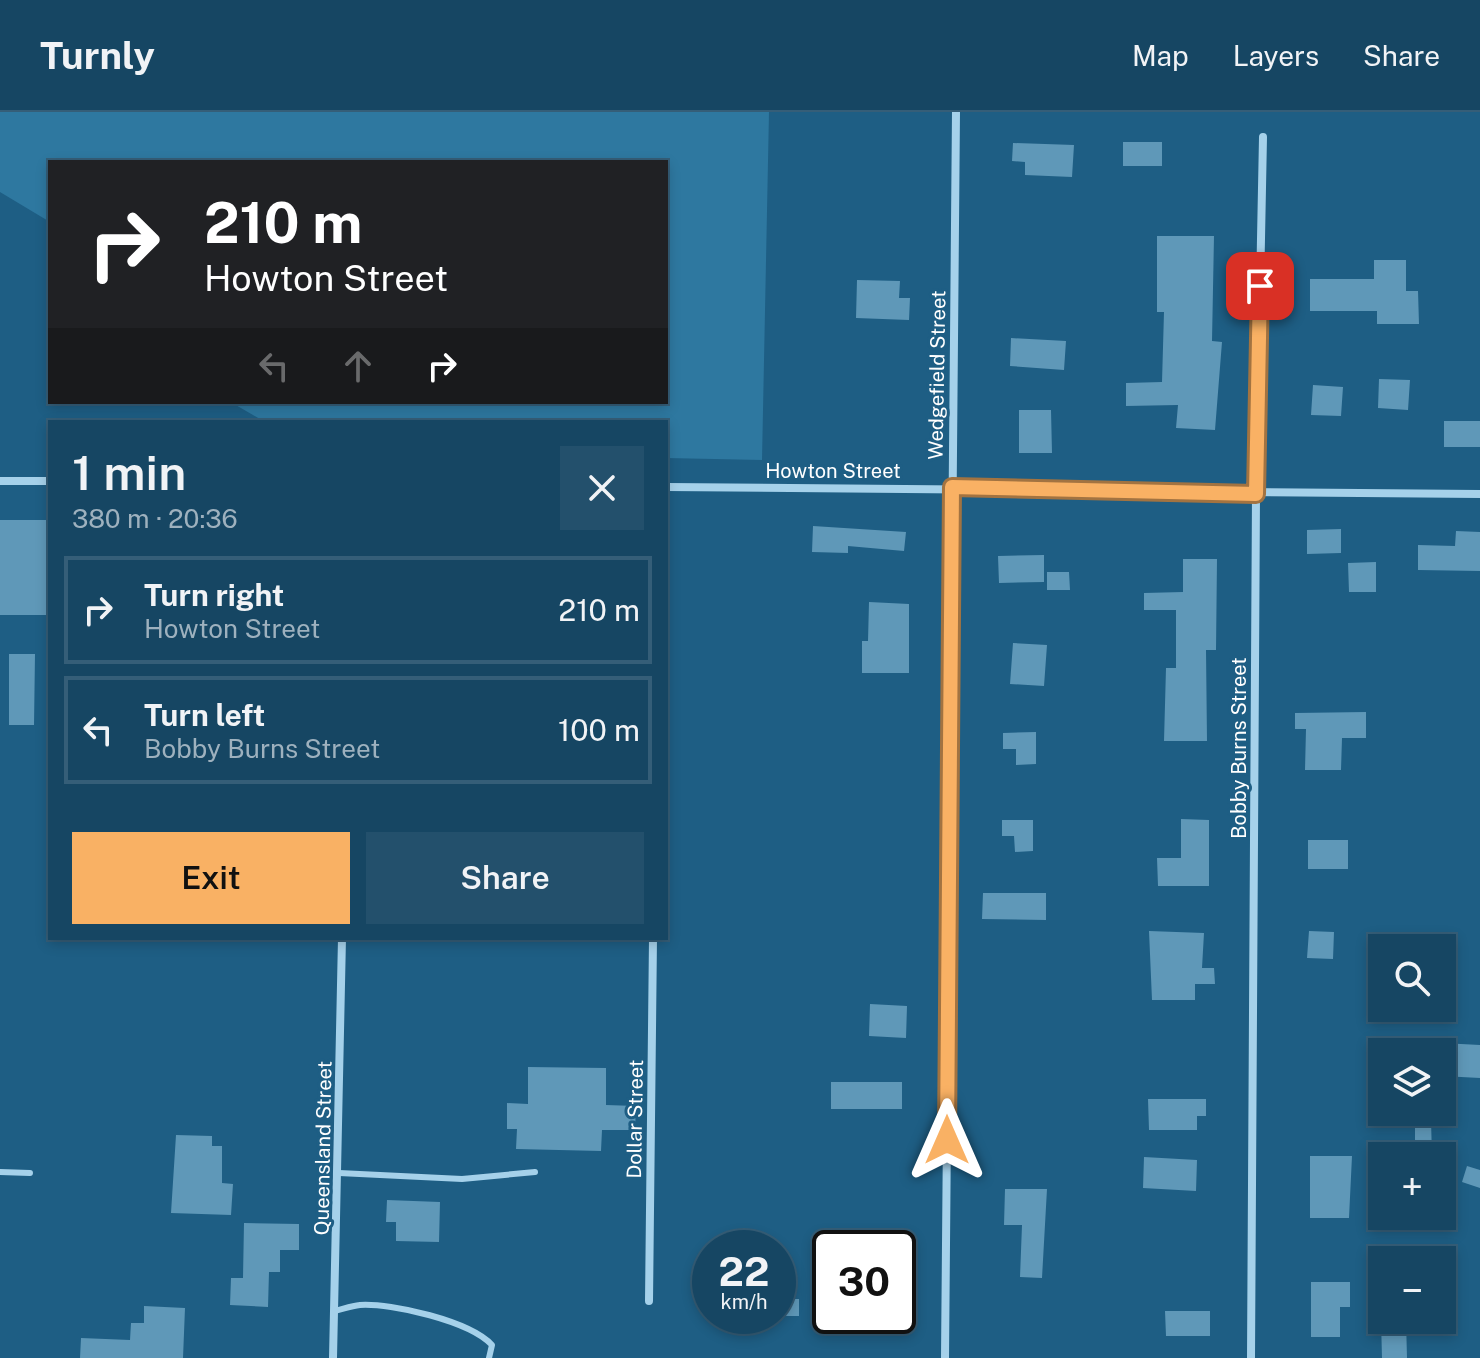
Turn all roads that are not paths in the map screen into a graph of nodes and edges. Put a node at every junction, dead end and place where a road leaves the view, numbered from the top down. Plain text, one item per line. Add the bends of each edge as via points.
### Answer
1 (956, 112) edge
2 (1263, 137) dead end
3 (0, 481) edge
4 (48, 481) edge
5 (668, 487) edge
6 (952, 487) junction
7 (1256, 494) junction
8 (1480, 494) edge
9 (342, 940) edge
10 (653, 940) edge
11 (0, 1172) edge
12 (535, 1172) dead end
13 (30, 1173) dead end
14 (339, 1173) junction
15 (649, 1301) dead end
16 (334, 1311) junction
17 (333, 1358) edge
18 (489, 1358) edge
19 (945, 1358) edge
20 (1251, 1358) edge

1 - 6 street, Wedgefield Street
2 - 7 street, Bobby Burns Street
3 - 4 street
5 - 6 street, Howton Street
6 - 7 street, Howton Street
6 - 19 street, Wedgefield Street
7 - 8 street, Howton Street
7 - 20 street, Bobby Burns Street
9 - 14 street, Queensland Street
10 - 15 street, Dollar Street
11 - 13 lane
12 - 14 lane via 462,1179
14 - 16 street, Queensland Street
16 - 17 street, Queensland Street
16 - 18 lane via 361,1305 419,1313 484,1336 492,1345

